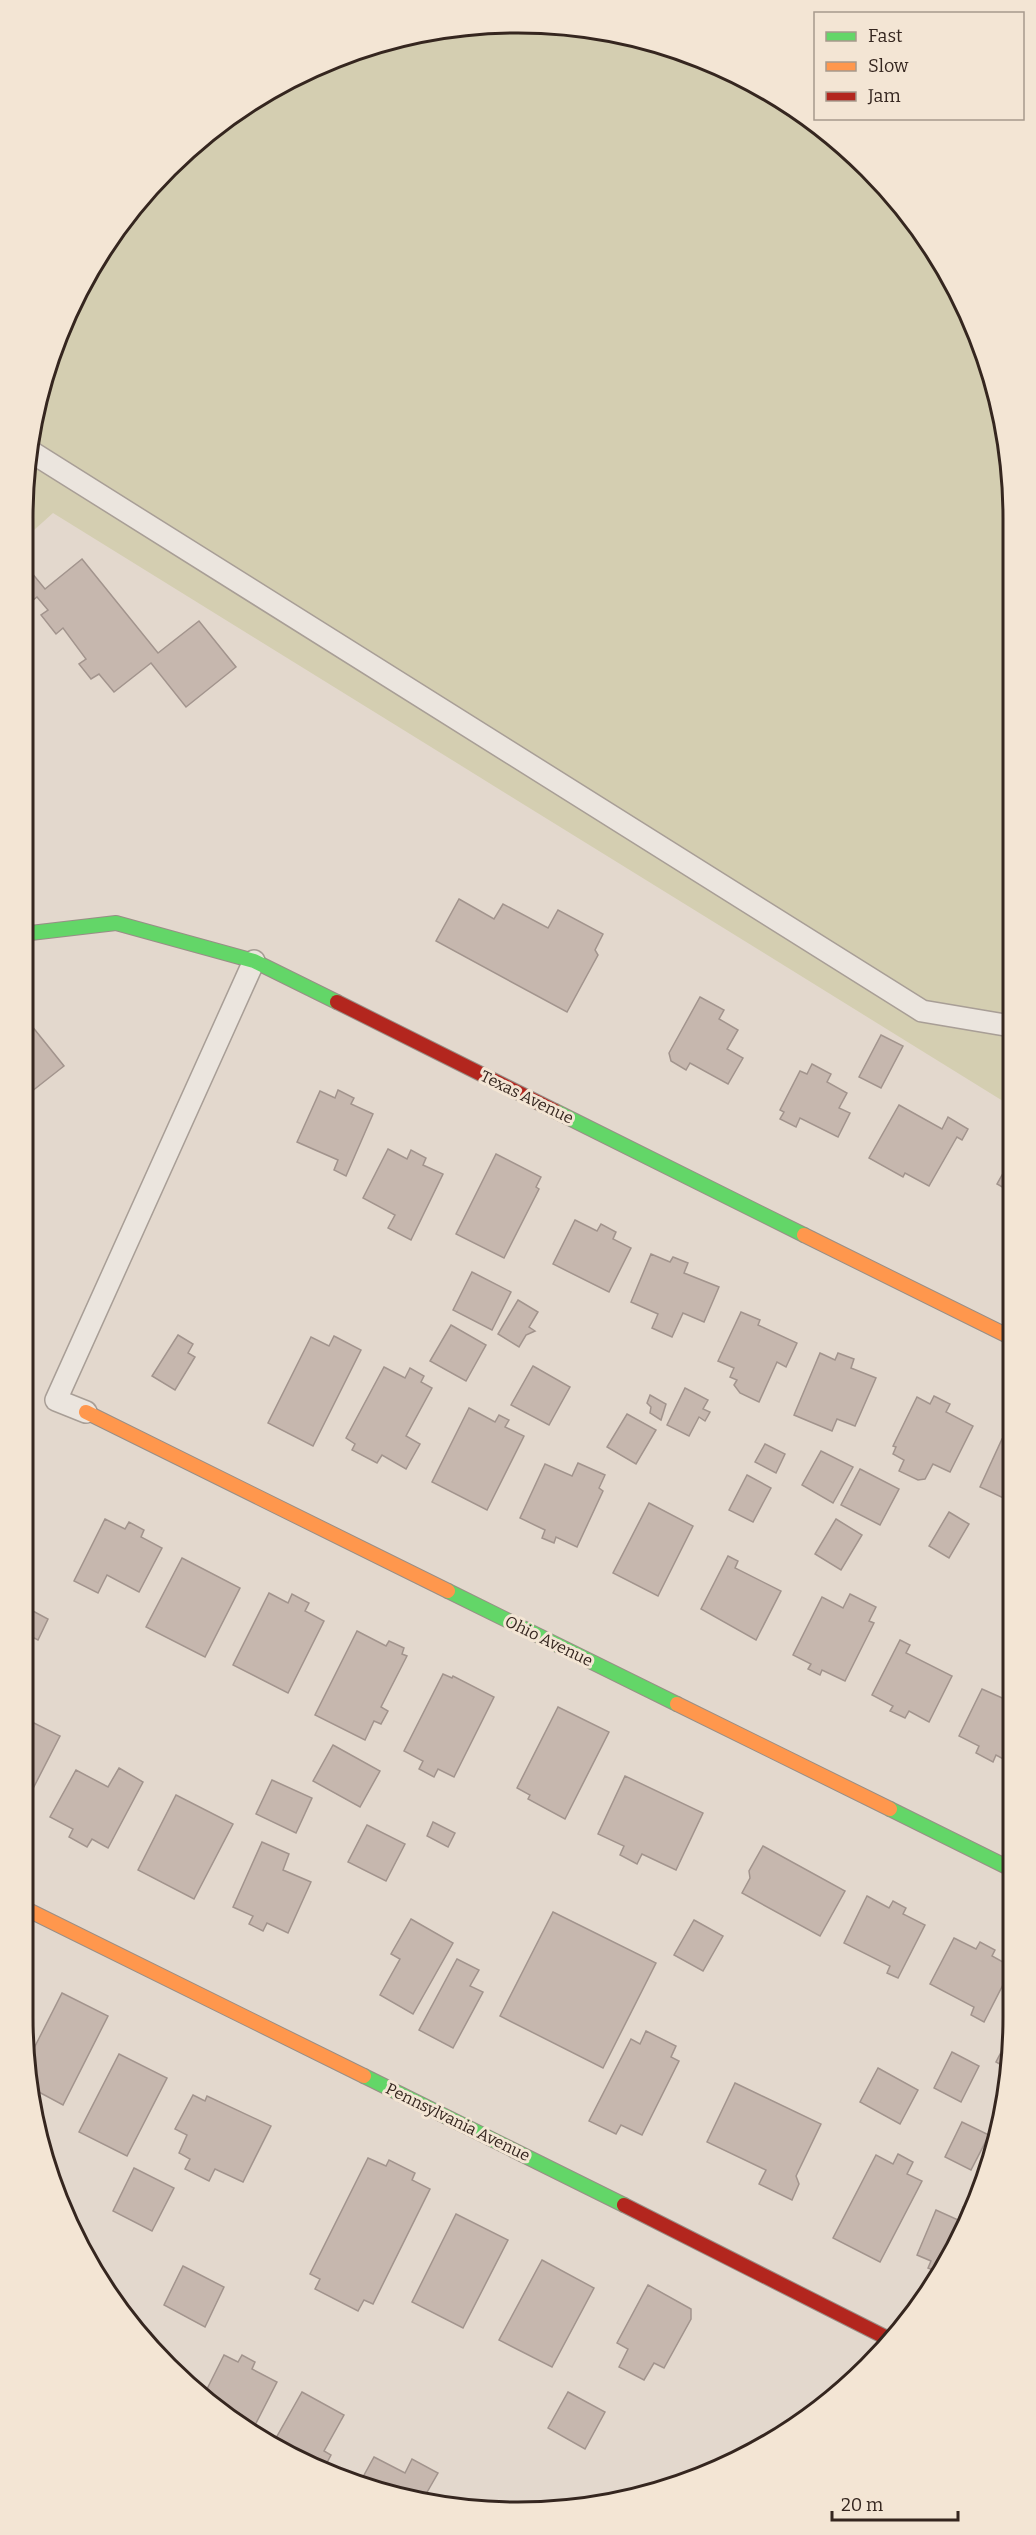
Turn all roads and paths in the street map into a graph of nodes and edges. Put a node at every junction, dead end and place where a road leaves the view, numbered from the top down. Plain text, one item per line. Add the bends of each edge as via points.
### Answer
1 (37, 455) edge
2 (33, 933) edge
3 (254, 961) junction
4 (1003, 1025) edge
5 (1003, 1334) edge
6 (86, 1412) joint
7 (1003, 1865) edge
8 (33, 1912) edge
9 (884, 2336) edge

1 - 4 lane via 922,1011
2 - 3 street, Texas Avenue via 116,923
3 - 5 street, Texas Avenue
3 - 6 lane via 56,1400
6 - 7 street, Ohio Avenue
8 - 9 street, Pennsylvania Avenue

